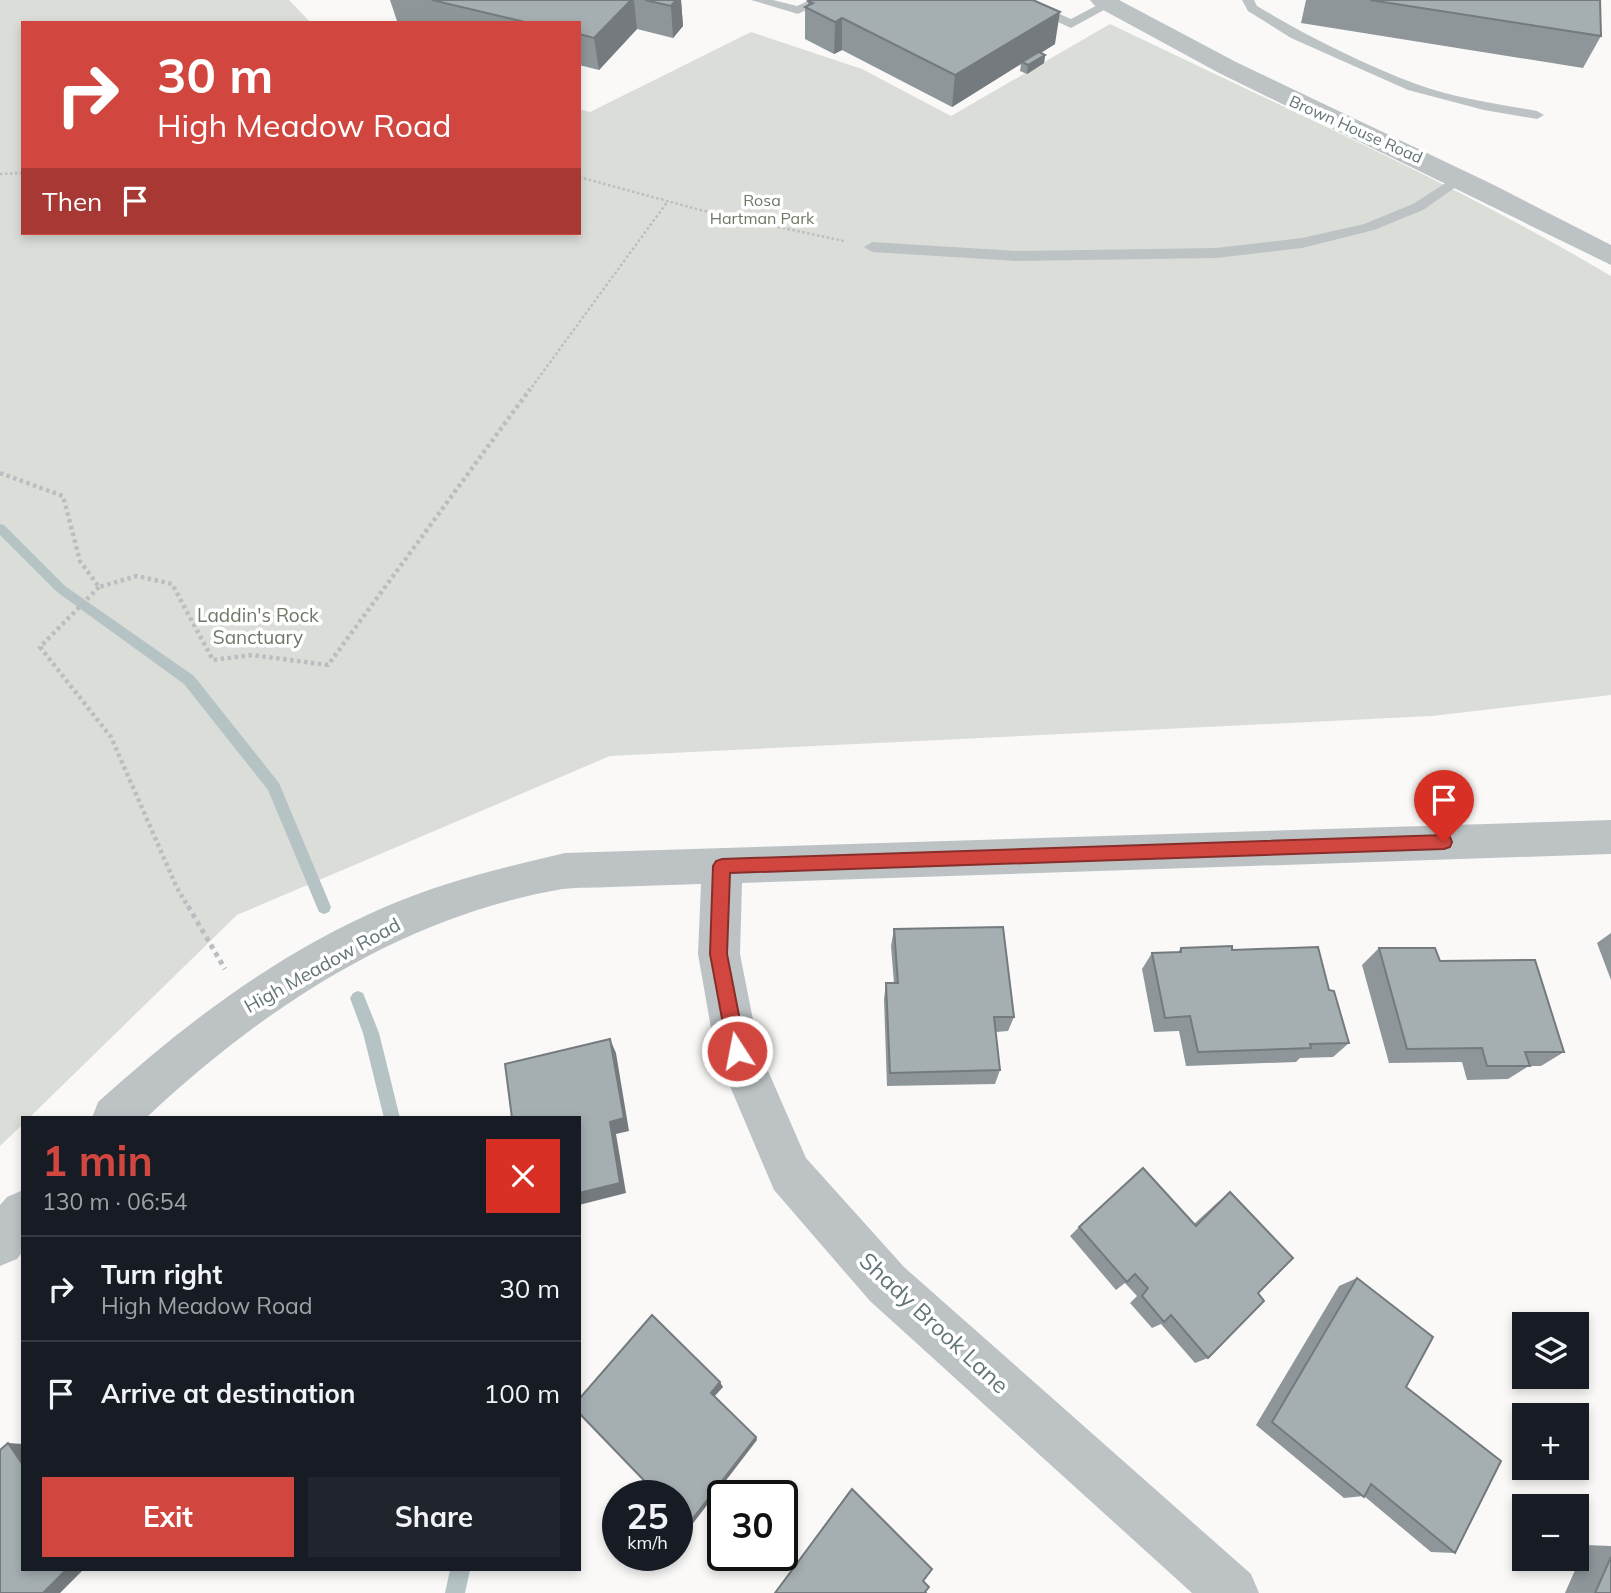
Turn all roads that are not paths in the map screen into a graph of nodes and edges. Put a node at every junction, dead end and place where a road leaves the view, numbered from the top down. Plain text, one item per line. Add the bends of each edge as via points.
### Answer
1 (757, 0) edge
2 (820, 0) edge
3 (1016, 0) edge
4 (1248, 0) edge
5 (1105, 2) edge
6 (1537, 115) dead end
7 (1461, 177) junction
8 (872, 247) road end
9 (1611, 256) edge
10 (1611, 837) edge
11 (722, 866) junction
12 (116, 1116) edge
13 (21, 1216) edge
14 (0, 1242) edge
15 (1232, 1593) edge

1 - 2 lane via 798,10
3 - 5 lane via 1071,24
4 - 6 lane via 1252,8 1296,35 1413,86
5 - 7 street, Brown House Road via 1247,79
7 - 8 lane via 1418,206 1369,227 1302,243 1216,253 1017,256
7 - 9 street, Brown House Road
10 - 11 street, High Meadow Road
11 - 12 street, High Meadow Road via 565,871 500,886 403,919 246,1006
11 - 15 street, Shady Brook Lane via 719,954 737,1051 790,1174 887,1284
13 - 14 street

